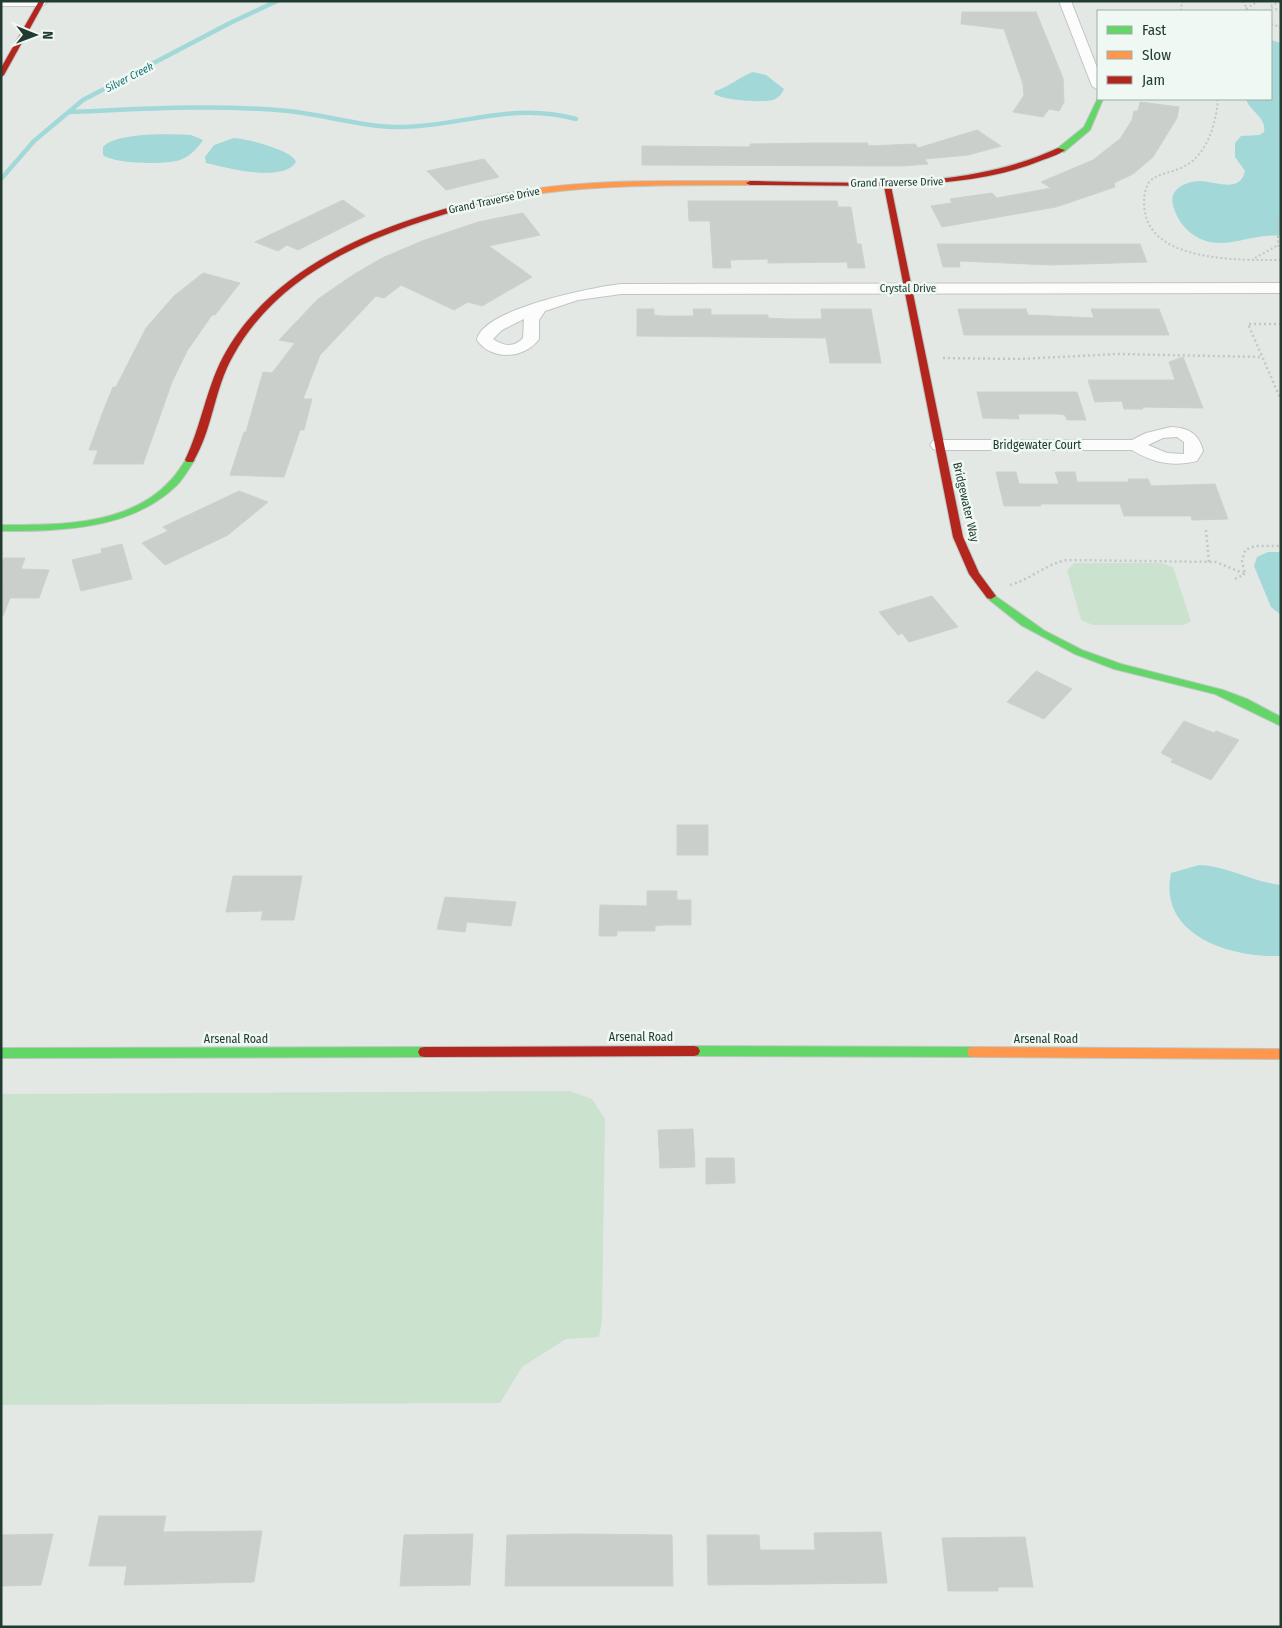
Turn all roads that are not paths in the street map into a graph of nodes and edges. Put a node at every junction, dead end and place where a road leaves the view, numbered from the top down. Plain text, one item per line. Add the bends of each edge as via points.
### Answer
1 (42, 1) edge
2 (1065, 1) edge
3 (1, 2) edge
4 (1, 75) edge
5 (1097, 83) edge
6 (1100, 100) edge
7 (887, 183) junction
8 (907, 288) junction
9 (1281, 288) edge
10 (538, 309) dead end
11 (939, 445) junction
12 (1136, 446) dead end
13 (1, 528) edge
14 (1281, 722) edge
15 (1, 1053) edge
16 (1281, 1054) edge

1 - 3 street
1 - 4 street
2 - 5 street
6 - 7 street, Grand Traverse Drive via 1094,117 1076,138 1037,160 970,178
7 - 8 street, Bridgewater Way
7 - 13 street, Grand Traverse Drive via 568,186 469,204 389,230 336,255 300,279 250,324 218,374 188,466 165,490 132,509 96,521 56,529
8 - 9 street, Crystal Drive
8 - 10 street, Crystal Drive via 621,289 591,292
8 - 11 street, Bridgewater Way
11 - 12 street, Bridgewater Court
11 - 14 street, Bridgewater Way via 962,550 987,590 1019,618 1079,652 1137,672 1220,692
15 - 16 street, Arsenal Road via 727,1051

